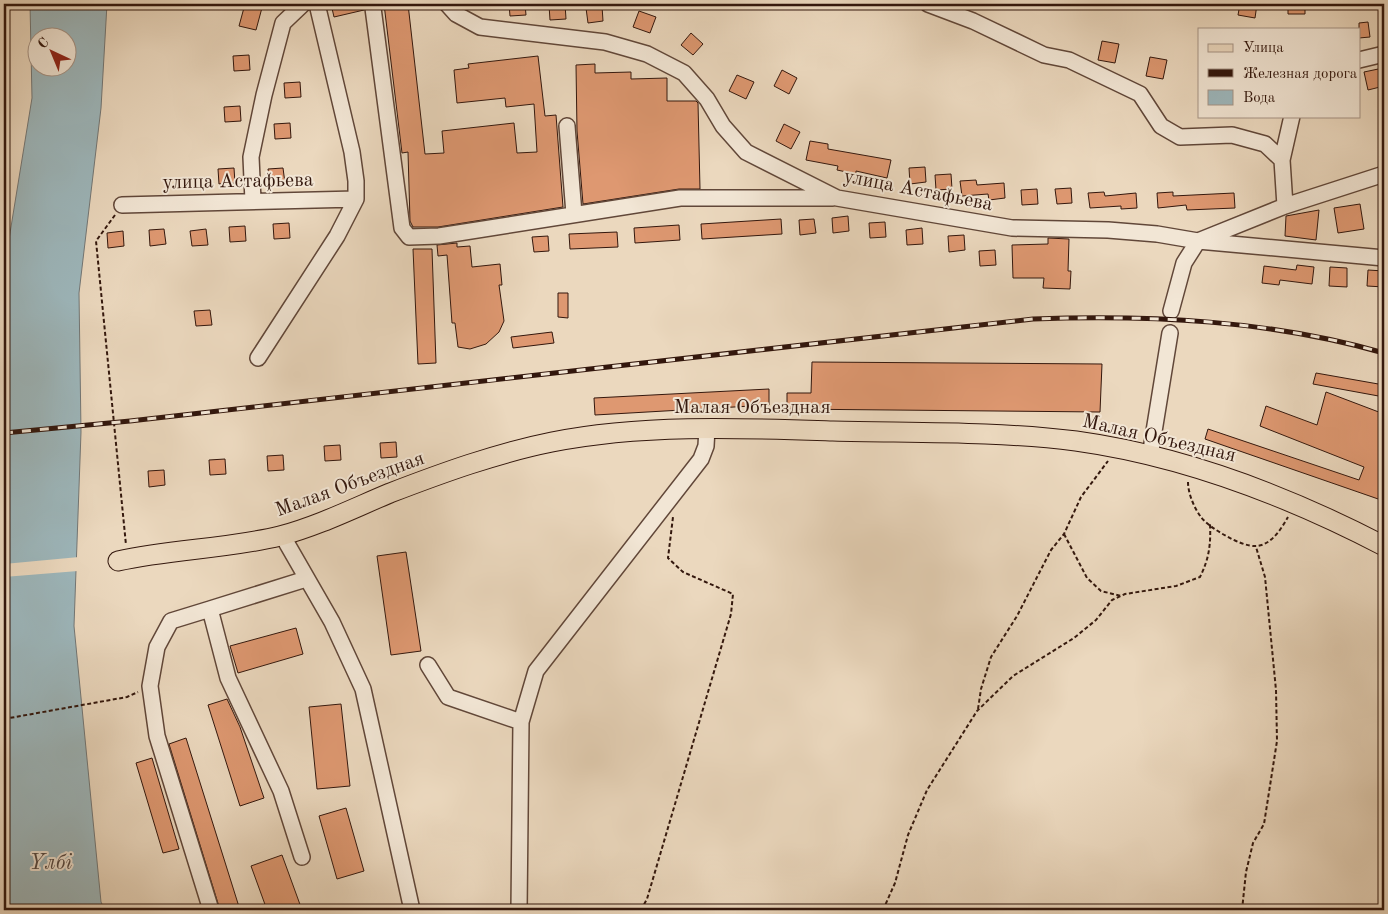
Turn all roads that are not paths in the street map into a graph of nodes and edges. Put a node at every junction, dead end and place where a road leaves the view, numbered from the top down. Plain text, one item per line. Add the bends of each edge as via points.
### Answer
1 (303, 4) edge
2 (316, 4) edge
3 (447, 4) edge
4 (928, 4) edge
5 (373, 8) dead end
6 (1384, 54) edge
7 (1360, 60) edge
8 (1292, 118) edge
9 (567, 126) dead end
10 (1282, 160) junction
11 (1384, 174) edge
12 (837, 198) junction
13 (356, 199) junction
14 (254, 202) junction
15 (122, 205) road end
16 (1286, 206) junction
17 (574, 214) junction
18 (1198, 241) junction
19 (1384, 258) edge
20 (1171, 311) dead end
21 (1170, 333) dead end
22 (258, 358) dead end
23 (707, 428) junction
24 (1150, 456) junction
25 (282, 535) junction
26 (1384, 546) edge
27 (123, 560) road end
28 (306, 579) junction
29 (210, 608) junction
30 (428, 665) dead end
31 (520, 722) junction
32 (302, 857) dead end
33 (211, 910) edge
34 (412, 910) edge
35 (519, 910) edge

1 - 14 street via 283,23 264,95 251,157
2 - 13 street via 352,152
3 - 12 street, улица Астафьева via 456,14 480,27 605,42 647,54 684,73 707,98 723,126 746,152
4 - 10 street via 973,21 1044,55 1069,60 1140,94 1161,126 1180,138 1232,135 1265,144
5 - 17 street via 405,234 414,238 439,236
6 - 7 street
8 - 10 street
9 - 17 street
10 - 16 street
11 - 16 street
12 - 17 street via 680,198
12 - 18 street, улица Астафьева via 1012,228 1108,230
13 - 14 street, улица Астафьева
13 - 22 street via 337,236
14 - 15 street, улица Астафьева
16 - 18 street
18 - 19 street, улица Астафьева
18 - 20 street via 1184,263
21 - 24 street
23 - 24 main road, Малая Объездная via 1008,436 1075,441
23 - 25 main road, Малая Объездная via 634,432 553,442 470,464
23 - 31 street via 701,459 536,672
24 - 26 main road, Малая Объездная via 1241,482
25 - 27 main road, Малая Объездная
25 - 28 street
28 - 29 street
28 - 34 street via 332,622 363,689
29 - 32 street via 228,678 282,791
29 - 33 street via 171,621 157,647 150,686 157,736
30 - 31 street via 448,697
31 - 35 street

